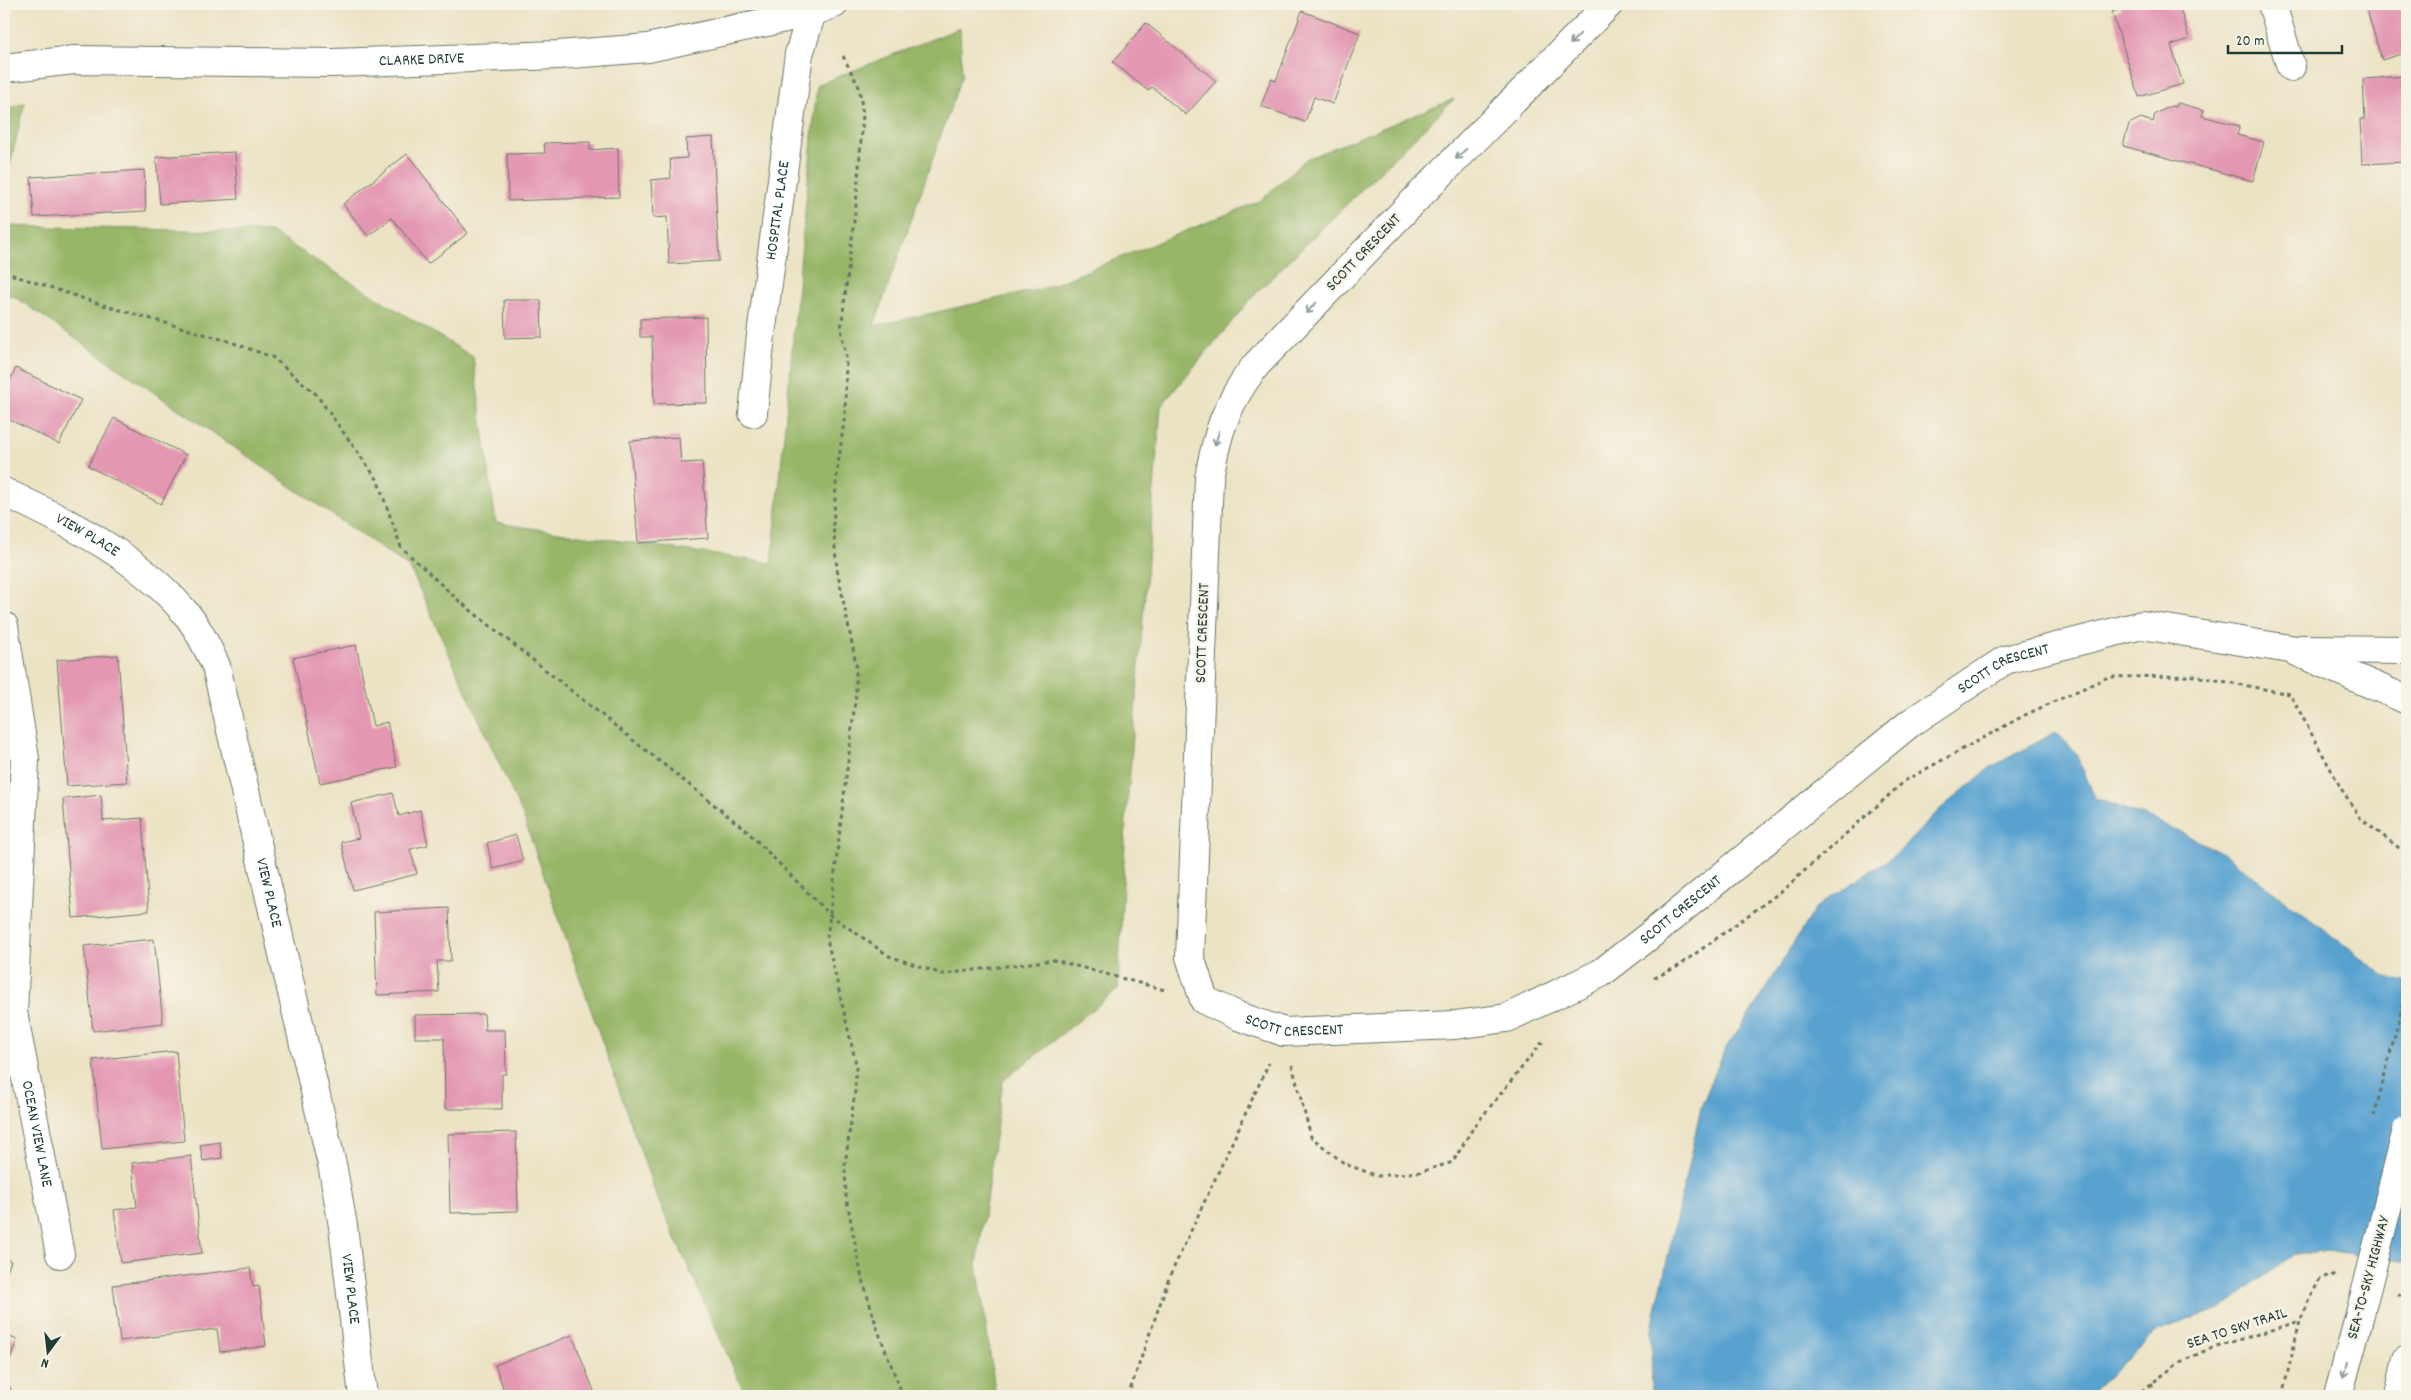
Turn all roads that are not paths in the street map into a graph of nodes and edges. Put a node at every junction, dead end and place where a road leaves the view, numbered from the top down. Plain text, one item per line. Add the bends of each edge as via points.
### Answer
1 (1609, 4) edge
2 (2272, 4) edge
3 (821, 6) edge
4 (2291, 67) dead end
5 (4, 68) edge
6 (753, 413) dead end
7 (4, 492) edge
8 (4, 626) edge
9 (2290, 649) junction
10 (2407, 650) edge
11 (2407, 700) edge
12 (2407, 1130) edge
13 (60, 1254) dead end
14 (2407, 1359) edge
15 (363, 1396) edge
16 (2338, 1396) edge
17 (2399, 1396) edge

1 -> 9 main road, SCOTT CRESCENT via 1256,365 1238,388 1225,414 1214,445 1209,478 1190,957 1204,1000 1284,1032 1454,1024 1507,1018 1601,973 1909,724 2005,660 2142,625
2 - 4 main road
3 - 5 main road, CLARKE DRIVE via 648,48 558,55 333,63 74,60
3 - 6 main road, HOSPITAL PLACE via 799,54
7 - 15 main road, VIEW PLACE via 69,522 157,582 188,616 216,666 333,1169
8 - 13 main road, OCEAN VIEW LANE via 25,759 13,1012
9 - 10 main road
9 - 11 main road, SCOTT CRESCENT
12 -> 16 main road, SEA-TO-SKY HIGHWAY, bridge
14 - 17 main road

